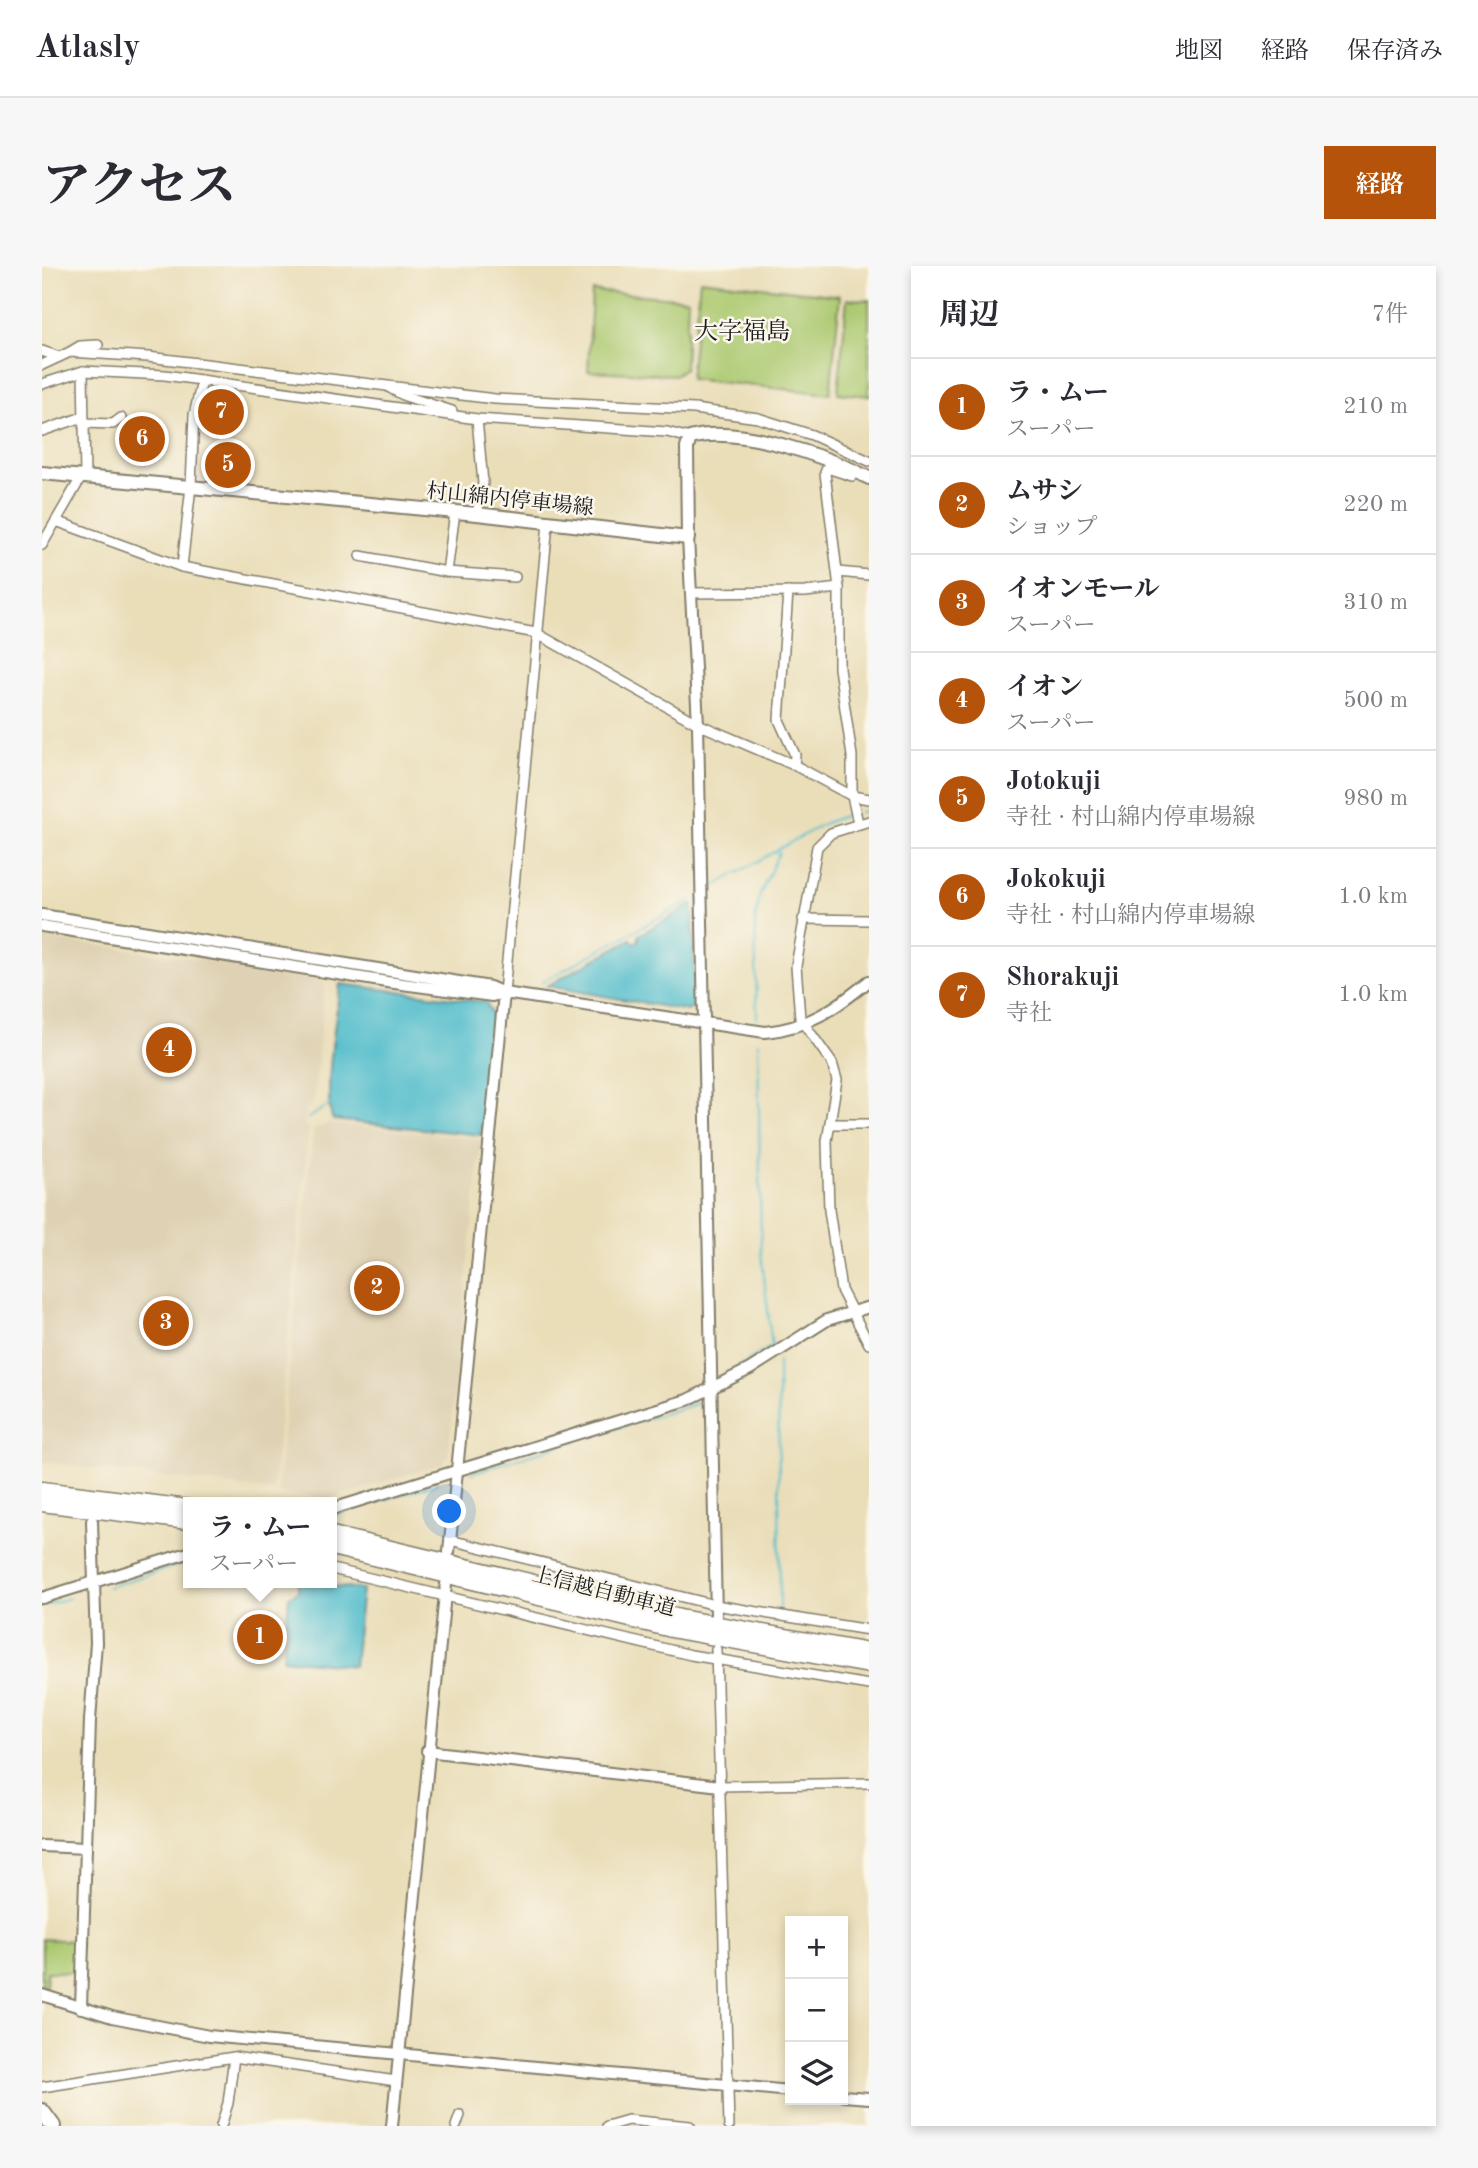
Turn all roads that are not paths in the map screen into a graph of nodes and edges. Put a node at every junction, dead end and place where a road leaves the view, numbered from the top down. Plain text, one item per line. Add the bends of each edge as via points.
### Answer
1 (98, 345) dead end
2 (42, 351) edge
3 (70, 352) junction
4 (60, 357) junction
5 (42, 365) edge
6 (83, 371) junction
7 (202, 381) junction
8 (42, 384) edge
9 (386, 385) junction
10 (466, 417) junction
11 (121, 418) dead end
12 (477, 419) junction
13 (83, 420) junction
14 (42, 431) edge
15 (690, 438) junction
16 (869, 461) edge
17 (855, 471) junction
18 (42, 473) edge
19 (84, 476) junction
20 (869, 478) edge
21 (191, 486) junction
22 (455, 512) junction
23 (477, 514) junction
24 (56, 521) junction
25 (548, 523) junction
26 (688, 538) junction
27 (42, 545) edge
28 (360, 556) dead end
29 (181, 567) junction
30 (447, 572) junction
31 (838, 572) junction
32 (869, 575) edge
33 (515, 577) dead end
34 (839, 588) junction
35 (788, 592) junction
36 (691, 593) junction
37 (536, 633) junction
38 (698, 724) junction
39 (794, 765) junction
40 (852, 796) junction
41 (869, 799) edge
42 (857, 817) junction
43 (869, 821) edge
44 (42, 915) edge
45 (803, 919) junction
46 (869, 920) edge
47 (42, 926) edge
48 (869, 981) edge
49 (504, 993) junction
50 (704, 1024) junction
51 (804, 1025) junction
52 (830, 1124) junction
53 (869, 1124) edge
54 (869, 1307) edge
55 (852, 1312) junction
56 (869, 1344) edge
57 (711, 1390) junction
58 (457, 1469) junction
59 (42, 1490) edge
60 (42, 1503) edge
61 (183, 1507) edge
62 (337, 1507) edge
63 (183, 1520) edge
64 (92, 1521) dead end
65 (337, 1536) edge
66 (450, 1540) junction
67 (337, 1548) edge
68 (449, 1552) dead end
69 (183, 1555) edge
70 (337, 1570) edge
71 (92, 1584) junction
72 (445, 1589) junction
73 (42, 1598) edge
74 (715, 1611) junction
75 (869, 1630) edge
76 (869, 1652) edge
77 (716, 1654) junction
78 (869, 1665) edge
79 (869, 1685) edge
80 (427, 1751) junction
81 (869, 1783) edge
82 (720, 1786) junction
83 (42, 1846) edge
84 (86, 1848) junction
85 (42, 1995) edge
86 (81, 2008) junction
87 (398, 2052) junction
88 (234, 2056) junction
89 (396, 2081) junction
90 (729, 2086) junction
91 (42, 2087) edge
92 (785, 2091) edge
93 (848, 2096) edge
94 (869, 2098) edge
95 (42, 2112) edge
96 (460, 2115) dead end
97 (53, 2126) edge
98 (221, 2126) edge
99 (392, 2126) edge
100 (456, 2126) edge
101 (607, 2126) edge
102 (690, 2126) edge
103 (729, 2126) edge

1 - 3 street
2 - 4 street
3 - 4 street
3 - 9 street via 230,365
4 - 5 street
6 - 7 street
6 - 8 street
6 - 13 street
7 - 10 street
7 - 21 street via 194,415
9 - 10 street via 405,397
9 - 16 street via 495,399 683,408 758,418 812,435
10 - 12 street
11 - 13 street via 113,424
12 - 15 street via 667,432
12 - 23 street via 483,483
13 - 14 street
13 - 19 street
15 - 17 main road via 767,442
15 - 26 main road
17 - 20 main road
17 - 31 street via 852,476 827,468 825,473
18 - 19 main road, 村山綿内停車場線
19 - 21 main road, 村山綿内停車場線
19 - 24 street
21 - 22 main road, 村山綿内停車場線
21 - 29 street
22 - 23 main road, 村山綿内停車場線
22 - 30 street
23 - 25 main road, 村山綿内停車場線
24 - 27 street
24 - 29 street
25 - 26 main road, 村山綿内停車場線
25 - 37 street
26 - 36 street
28 - 30 street
29 - 37 street
30 - 33 street
31 - 32 street
31 - 34 street
34 - 35 street
34 - 40 street via 839,668 852,756
35 - 36 street
35 - 39 street via 779,720
36 - 38 street
37 - 38 street
37 - 49 street
38 - 39 street
38 - 50 street
39 - 40 street
40 - 41 street
40 - 42 street
42 - 43 street
42 - 45 street via 831,832 817,848
44 - 49 street via 395,970
45 - 46 street
45 - 51 street via 796,966 797,1000
47 - 49 street via 387,982 492,996
48 - 51 street via 837,1007
49 - 50 street
49 - 58 street
50 - 51 street via 765,1032
50 - 57 street
51 - 52 street via 834,1067
52 - 53 street
52 - 55 street via 826,1166 829,1210 841,1290
54 - 55 street
55 - 56 street
55 - 57 street via 827,1320
57 - 58 street
57 - 74 street
58 - 62 street
58 - 66 street
59 - 61 highway
60 - 63 highway
64 - 71 street
65 - 76 highway, 上信越自動車道 via 668,1615
66 - 68 street
66 - 74 street
67 - 78 highway, 上信越自動車道 via 688,1633
69 - 71 street
70 - 72 street
71 - 73 street
71 - 84 street via 96,1643
72 - 77 street via 567,1627
72 - 80 street
74 - 75 street
77 - 79 street
77 - 82 street
80 - 82 street
80 - 87 street
81 - 82 street
82 - 90 street
83 - 84 street
84 - 86 street
85 - 86 street
86 - 87 street via 182,2032
87 - 89 street
87 - 90 street
88 - 89 street
88 - 91 street
88 - 98 street
89 - 99 street
90 - 92 street
90 - 103 street
93 - 94 street
95 - 97 highway
96 - 100 street
101 - 102 street via 628,2120

